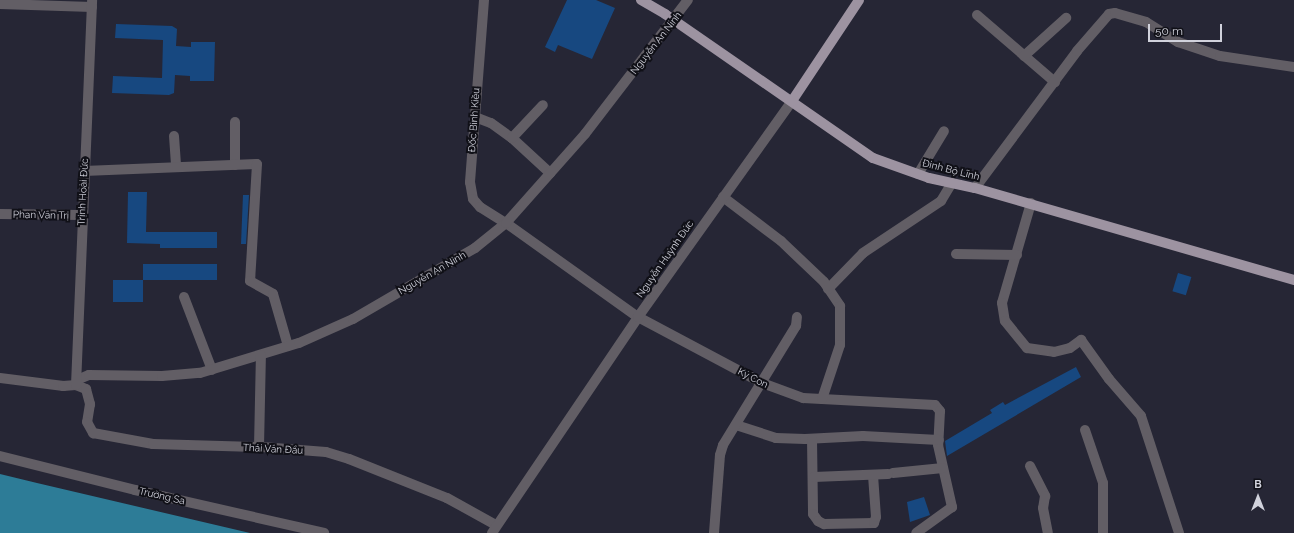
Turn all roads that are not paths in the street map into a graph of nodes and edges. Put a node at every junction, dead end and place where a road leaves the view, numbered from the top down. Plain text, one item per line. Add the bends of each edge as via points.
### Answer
1 (484, 0) edge
2 (641, 0) edge
3 (688, 0) edge
4 (860, 0) edge
5 (92, 3) edge
6 (0, 4) edge
7 (977, 15) dead end
8 (1066, 18) dead end
9 (674, 20) junction
10 (1024, 56) junction
11 (1294, 67) edge
12 (1055, 82) junction
13 (792, 101) junction
14 (543, 105) dead end
15 (475, 117) junction
16 (235, 122) dead end
17 (944, 131) dead end
18 (174, 136) dead end
19 (512, 138) junction
20 (235, 165) junction
21 (176, 167) junction
22 (84, 171) junction
23 (550, 173) junction
24 (918, 174) junction
25 (952, 183) junction
26 (976, 188) junction
27 (723, 197) junction
28 (1031, 204) junction
29 (0, 214) edge
30 (81, 215) junction
31 (506, 223) junction
32 (956, 254) dead end
33 (1017, 255) junction
34 (1294, 280) edge
35 (828, 289) junction
36 (184, 297) dead end
37 (638, 317) junction
38 (797, 317) dead end
39 (288, 346) junction
40 (261, 355) junction
41 (212, 370) junction
42 (0, 378) edge
43 (76, 382) junction
44 (762, 383) junction
45 (822, 399) junction
46 (736, 425) junction
47 (1085, 430) dead end
48 (812, 439) junction
49 (939, 440) junction
50 (259, 447) junction
51 (0, 456) edge
52 (1030, 466) dead end
53 (943, 468) junction
54 (873, 475) junction
55 (814, 477) junction
56 (494, 529) edge
57 (324, 533) edge
58 (714, 533) edge
59 (916, 533) edge
60 (1048, 533) edge
61 (1103, 533) edge
62 (1179, 533) edge

1 - 15 street, Đốc Binh Kiều
2 - 9 main road, Đinh Bộ Lĩnh
3 - 9 street, Nguyễn An Ninh
4 - 13 main road, Nguyễn Huỳnh Đức
5 - 6 street
5 - 22 street, Trịnh Hoài Đức
7 - 10 street
8 - 10 street
9 - 13 main road, Đinh Bộ Lĩnh
9 - 23 street, Nguyễn An Ninh via 585,134
10 - 12 street
11 - 12 street via 1220,56 1178,42 1146,22 1115,12 1110,14 1077,51
12 - 26 street
13 - 24 main road, Đinh Bộ Lĩnh via 873,158
13 - 27 street, Nguyễn Huỳnh Đức
14 - 19 street
15 - 19 street via 491,122
15 - 31 street, Đốc Binh Kiều via 470,182 473,199 480,207
16 - 20 street
17 - 24 street
18 - 21 street
19 - 23 street
20 - 21 street
20 - 39 street via 257,164 250,281 273,294
21 - 22 street
22 - 30 street, Trịnh Hoài Đức
23 - 31 street, Nguyễn An Ninh
24 - 25 main road, Đinh Bộ Lĩnh
25 - 26 main road, Đinh Bộ Lĩnh
25 - 35 street via 941,201 863,254
26 - 28 main road, Đinh Bộ Lĩnh
27 - 35 street via 780,241
27 - 37 street, Nguyễn Huỳnh Đức
28 - 33 street
28 - 34 main road, Đinh Bộ Lĩnh
29 - 30 street, Phan Văn Trị
30 - 43 street, Trịnh Hoài Đức
31 - 37 street, Ký Con
31 - 39 street, Nguyễn An Ninh via 474,248 353,319
32 - 33 street
33 - 62 street via 1002,303 1005,321 1027,348 1054,352 1070,348 1082,340 1109,380 1141,416
35 - 45 street via 840,306 842,316 840,345
36 - 41 street
37 - 44 street, Ký Con
37 - 56 street, Nguyễn Huỳnh Đức
38 - 44 street via 796,326
39 - 40 street, Nguyễn An Ninh
40 - 41 street, Nguyễn An Ninh
40 - 50 street
41 - 43 street, Nguyễn An Ninh via 162,376 89,375
42 - 43 street, Nguyễn An Ninh via 63,386
43 - 50 street, Thái Văn Đẩu via 87,392 90,404 87,422 93,433 153,444
44 - 45 street, Ký Con via 789,394
44 - 46 street
45 - 49 street, Ký Con via 935,405 940,411
46 - 48 street via 776,438
46 - 58 street via 720,455
47 - 61 street via 1103,483
48 - 49 street via 863,436
48 - 55 street
49 - 53 street, Ký Con
50 - 56 street, Thái Văn Đẩu via 326,452 349,459 447,498
51 - 57 street, Trường Sa
52 - 60 street via 1045,496 1043,508
53 - 54 street
53 - 59 street, Ký Con via 952,507
54 - 55 street
54 - 55 street via 876,520 868,524 824,524 818,521 813,514

